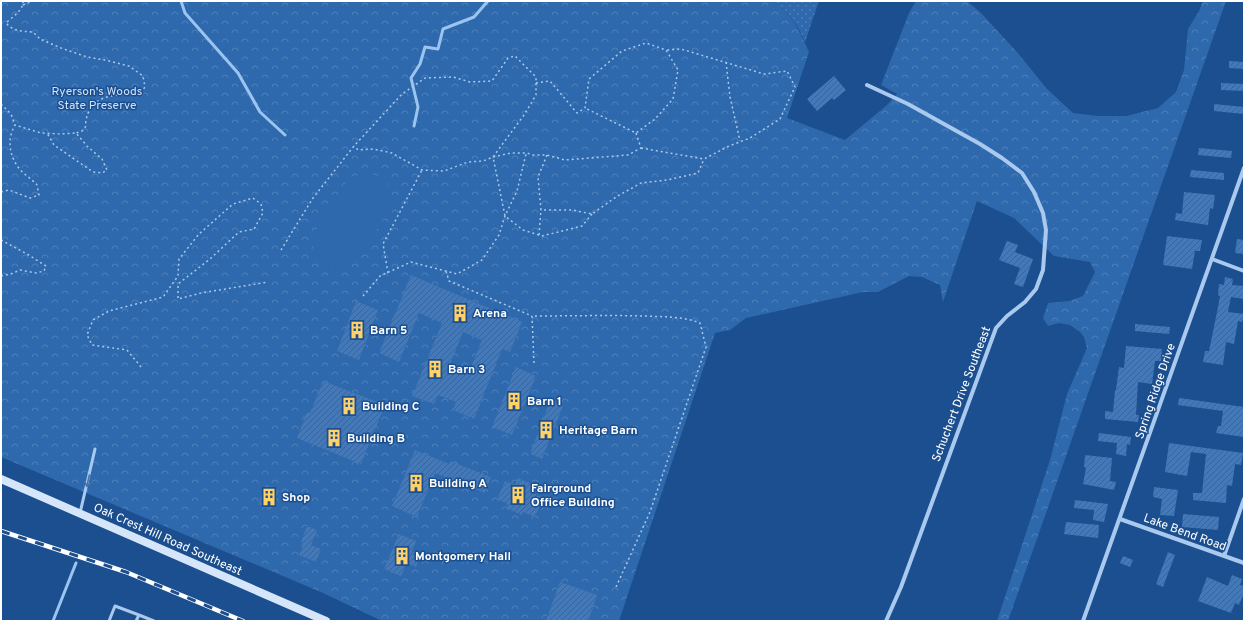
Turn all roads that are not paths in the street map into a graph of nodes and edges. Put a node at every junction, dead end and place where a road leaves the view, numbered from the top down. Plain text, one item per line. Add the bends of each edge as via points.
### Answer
1 (867, 85) dead end
2 (1244, 168) edge
3 (1212, 259) junction
4 (1244, 271) edge
5 (96, 449) dead end
6 (1, 479) edge
7 (1244, 499) edge
8 (80, 514) junction
9 (1120, 519) junction
10 (1224, 556) junction
11 (1244, 563) edge
12 (139, 615) junction
13 (109, 621) edge
14 (136, 621) edge
15 (154, 621) edge
16 (326, 621) edge
17 (886, 621) edge
18 (1083, 621) edge

1 - 17 street, Schuchert Drive Southeast via 908,104 980,144 1022,173 1043,213 1046,230 1043,270 1036,289 996,328 901,587
2 - 3 street, Spring Ridge Drive
3 - 4 street
3 - 9 street, Spring Ridge Drive
5 -> 8 lane
6 - 8 main road, Oak Crest Hill Road Southeast
7 - 10 street
8 - 16 main road, Oak Crest Hill Road Southeast
9 - 10 street, Lake Bend Road
9 - 18 street, Spring Ridge Drive
10 - 11 street, Lake Bend Road
12 - 13 lane via 115,606
12 - 14 lane
12 - 15 lane

